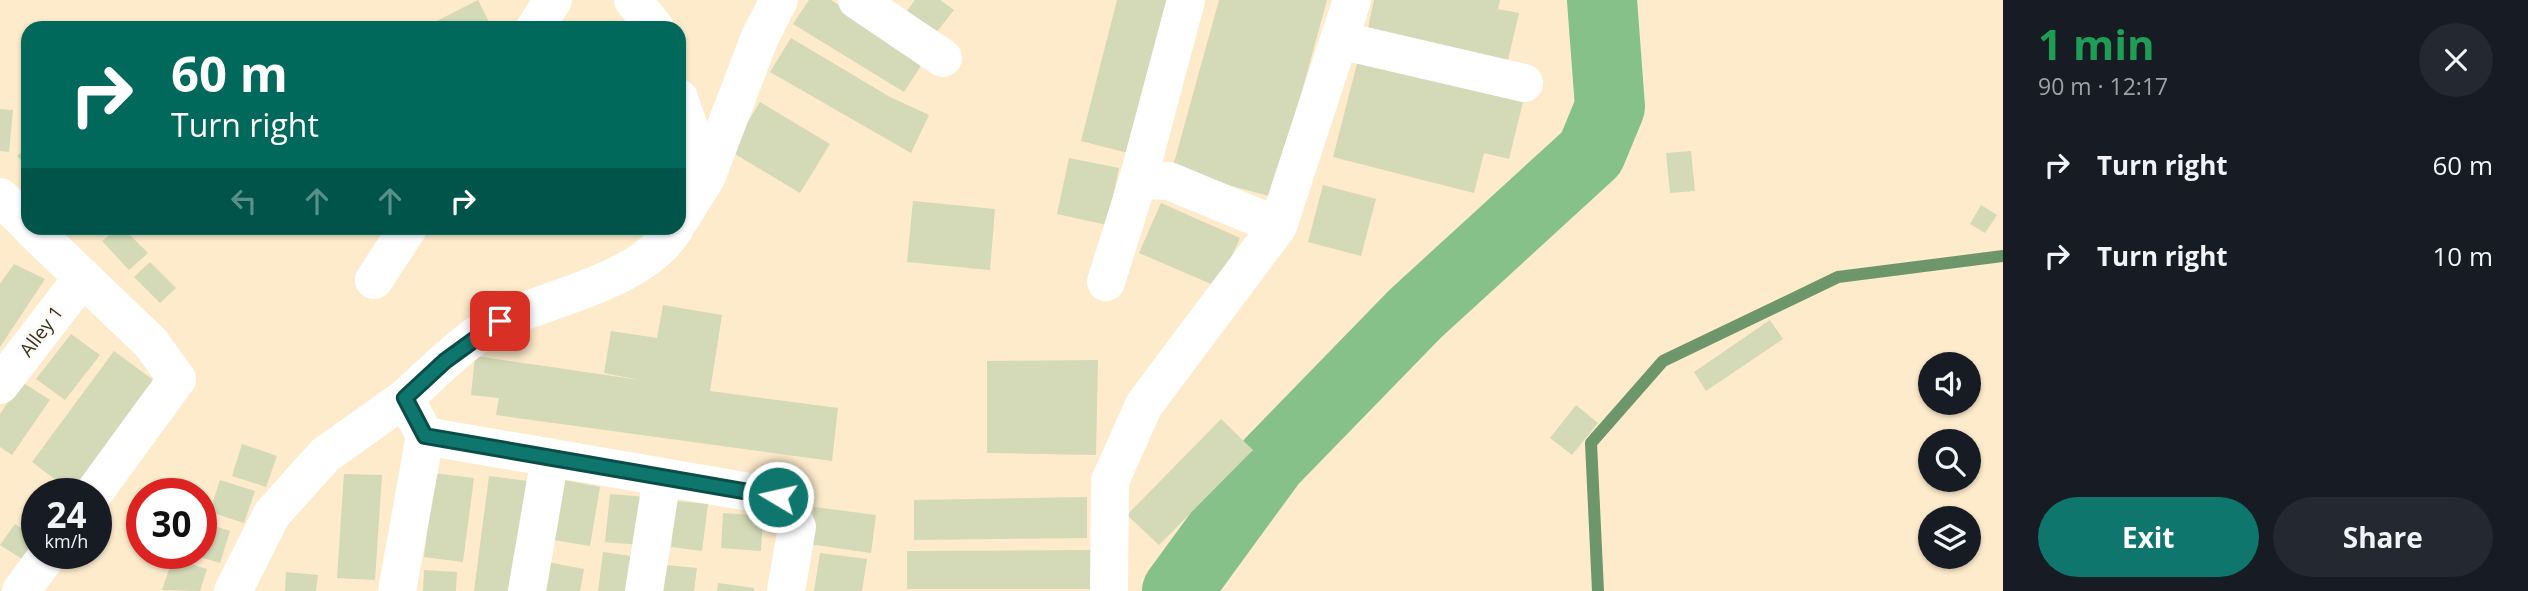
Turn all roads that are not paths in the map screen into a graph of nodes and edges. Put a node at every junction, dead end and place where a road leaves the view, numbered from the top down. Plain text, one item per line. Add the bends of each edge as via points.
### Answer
1 (553, 0) edge
2 (633, 0) edge
3 (779, 0) edge
4 (858, 0) edge
5 (1186, 0) edge
6 (1352, 0) edge
7 (540, 21) edge
8 (650, 21) edge
9 (1339, 40) junction
10 (943, 58) dead end
11 (1524, 83) dead end
12 (686, 119) edge
13 (706, 178) junction
14 (1138, 180) junction
15 (0, 197) edge
16 (686, 210) edge
17 (21, 217) edge
18 (1278, 226) junction
19 (39, 235) edge
20 (403, 235) edge
21 (671, 235) edge
22 (83, 277) junction
23 (374, 280) dead end
24 (1106, 282) dead end
25 (0, 385) edge
26 (405, 398) junction
27 (425, 436) junction
28 (550, 457) junction
29 (105, 478) edge
30 (662, 478) junction
31 (37, 569) edge
32 (21, 591) edge
33 (233, 591) edge
34 (397, 591) edge
35 (527, 591) edge
36 (644, 591) edge
37 (786, 591) edge
38 (1110, 591) edge

1 - 7 street
2 - 8 street
3 - 13 street via 760,37
4 - 10 street
5 - 14 street
6 - 9 street
9 - 11 street
9 - 18 street
12 - 13 street
13 - 16 street
14 - 18 street via 1169,181
14 - 24 street
15 - 17 street
18 - 38 street via 1144,405 1110,481
19 - 22 street
20 - 23 street
21 - 26 street via 665,244 594,288 500,321 445,361
22 - 25 street, Alley 1
22 - 29 street via 151,343 177,379
26 - 27 street
26 - 33 street via 326,455 272,514
27 - 28 street
27 - 34 street
28 - 30 street
28 - 35 street
30 - 36 street
30 - 37 street via 778,497 797,527
31 - 32 street

